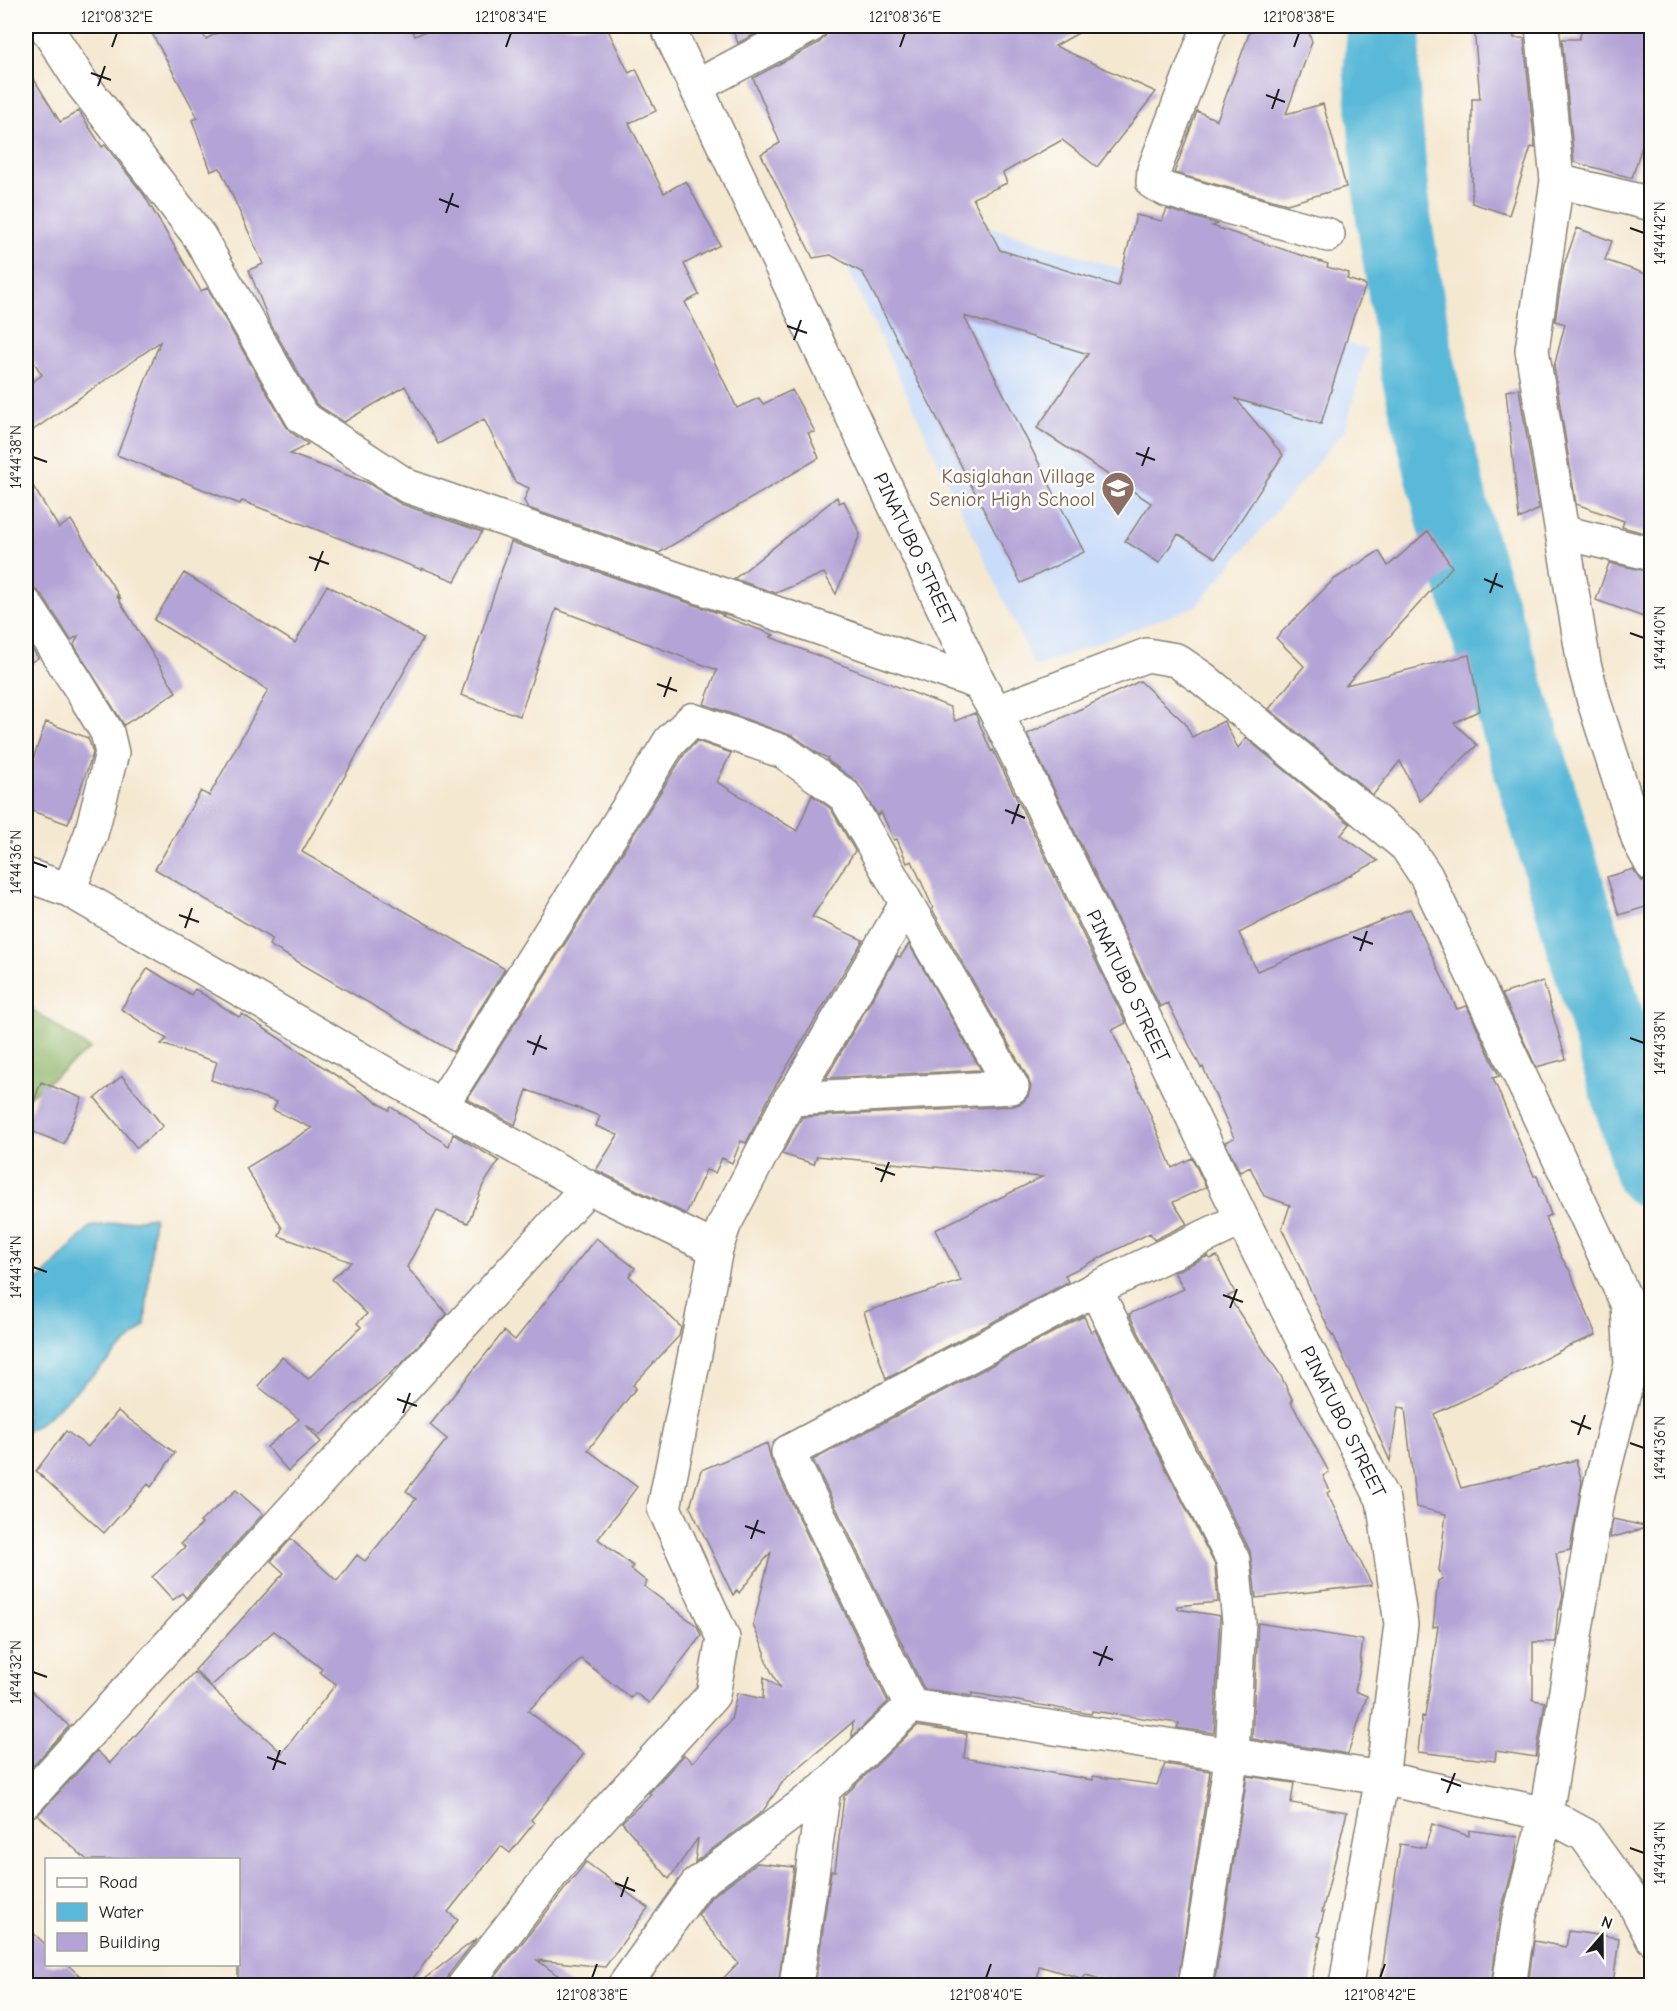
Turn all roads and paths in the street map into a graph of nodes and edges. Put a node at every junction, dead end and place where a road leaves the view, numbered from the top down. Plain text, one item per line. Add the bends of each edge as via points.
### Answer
1 (45, 26) edge
2 (667, 26) edge
3 (810, 26) edge
4 (1209, 26) edge
5 (1542, 26) edge
6 (696, 86) junction
7 (1557, 181) junction
8 (1652, 204) edge
9 (1328, 235) dead end
10 (1562, 532) junction
11 (1652, 554) edge
12 (26, 605) edge
13 (979, 683) junction
14 (996, 712) junction
15 (1652, 865) edge
16 (26, 875) edge
17 (69, 890) junction
18 (906, 904) junction
19 (790, 1099) junction
20 (441, 1106) junction
21 (588, 1187) junction
22 (1242, 1219) junction
23 (716, 1249) junction
24 (1095, 1288) junction
25 (911, 1706) junction
26 (1232, 1754) junction
27 (1382, 1778) junction
28 (825, 1789) junction
29 (26, 1801) edge
30 (1546, 1814) junction
31 (1652, 1938) edge
32 (464, 1986) edge
33 (624, 1986) edge
34 (796, 1986) edge
35 (1195, 1986) edge
36 (1346, 1986) edge
37 (1509, 1986) edge

1 - 13 street via 84,86 199,236 302,417 407,486
2 - 6 street, PINATUBO STREET
3 - 6 street
4 - 9 street via 1154,170 1153,183
5 - 7 street
6 - 13 street, PINATUBO STREET
7 - 8 street
7 - 10 street via 1532,350
10 - 11 street
10 - 15 street via 1584,664 1595,705 1639,841
12 - 17 street via 106,732 112,753 92,834
13 - 14 street, PINATUBO STREET
14 - 22 street, PINATUBO STREET
14 - 30 street via 1147,655 1176,660 1406,846 1426,876 1628,1305 1631,1365 1598,1494
16 - 17 street
17 - 20 street
18 - 19 street
18 - 19 street via 1012,1087
18 - 20 street via 845,796 784,752 692,720 670,741
19 - 23 street via 724,1225
20 - 21 street
21 - 23 street
21 - 29 street
22 - 24 street
22 - 27 street, PINATUBO STREET via 1383,1500 1401,1624
23 - 32 street via 664,1508 723,1638 712,1695 564,1858
24 - 25 street via 788,1452
24 - 26 street via 1233,1560 1239,1622
25 - 26 street
25 - 28 street
26 - 27 street
26 - 35 street
27 - 30 street
27 - 36 street, PINATUBO STREET
28 - 33 street via 697,1884
28 - 34 street
30 - 31 street via 1585,1835 1634,1903
30 - 37 street via 1520,1918

